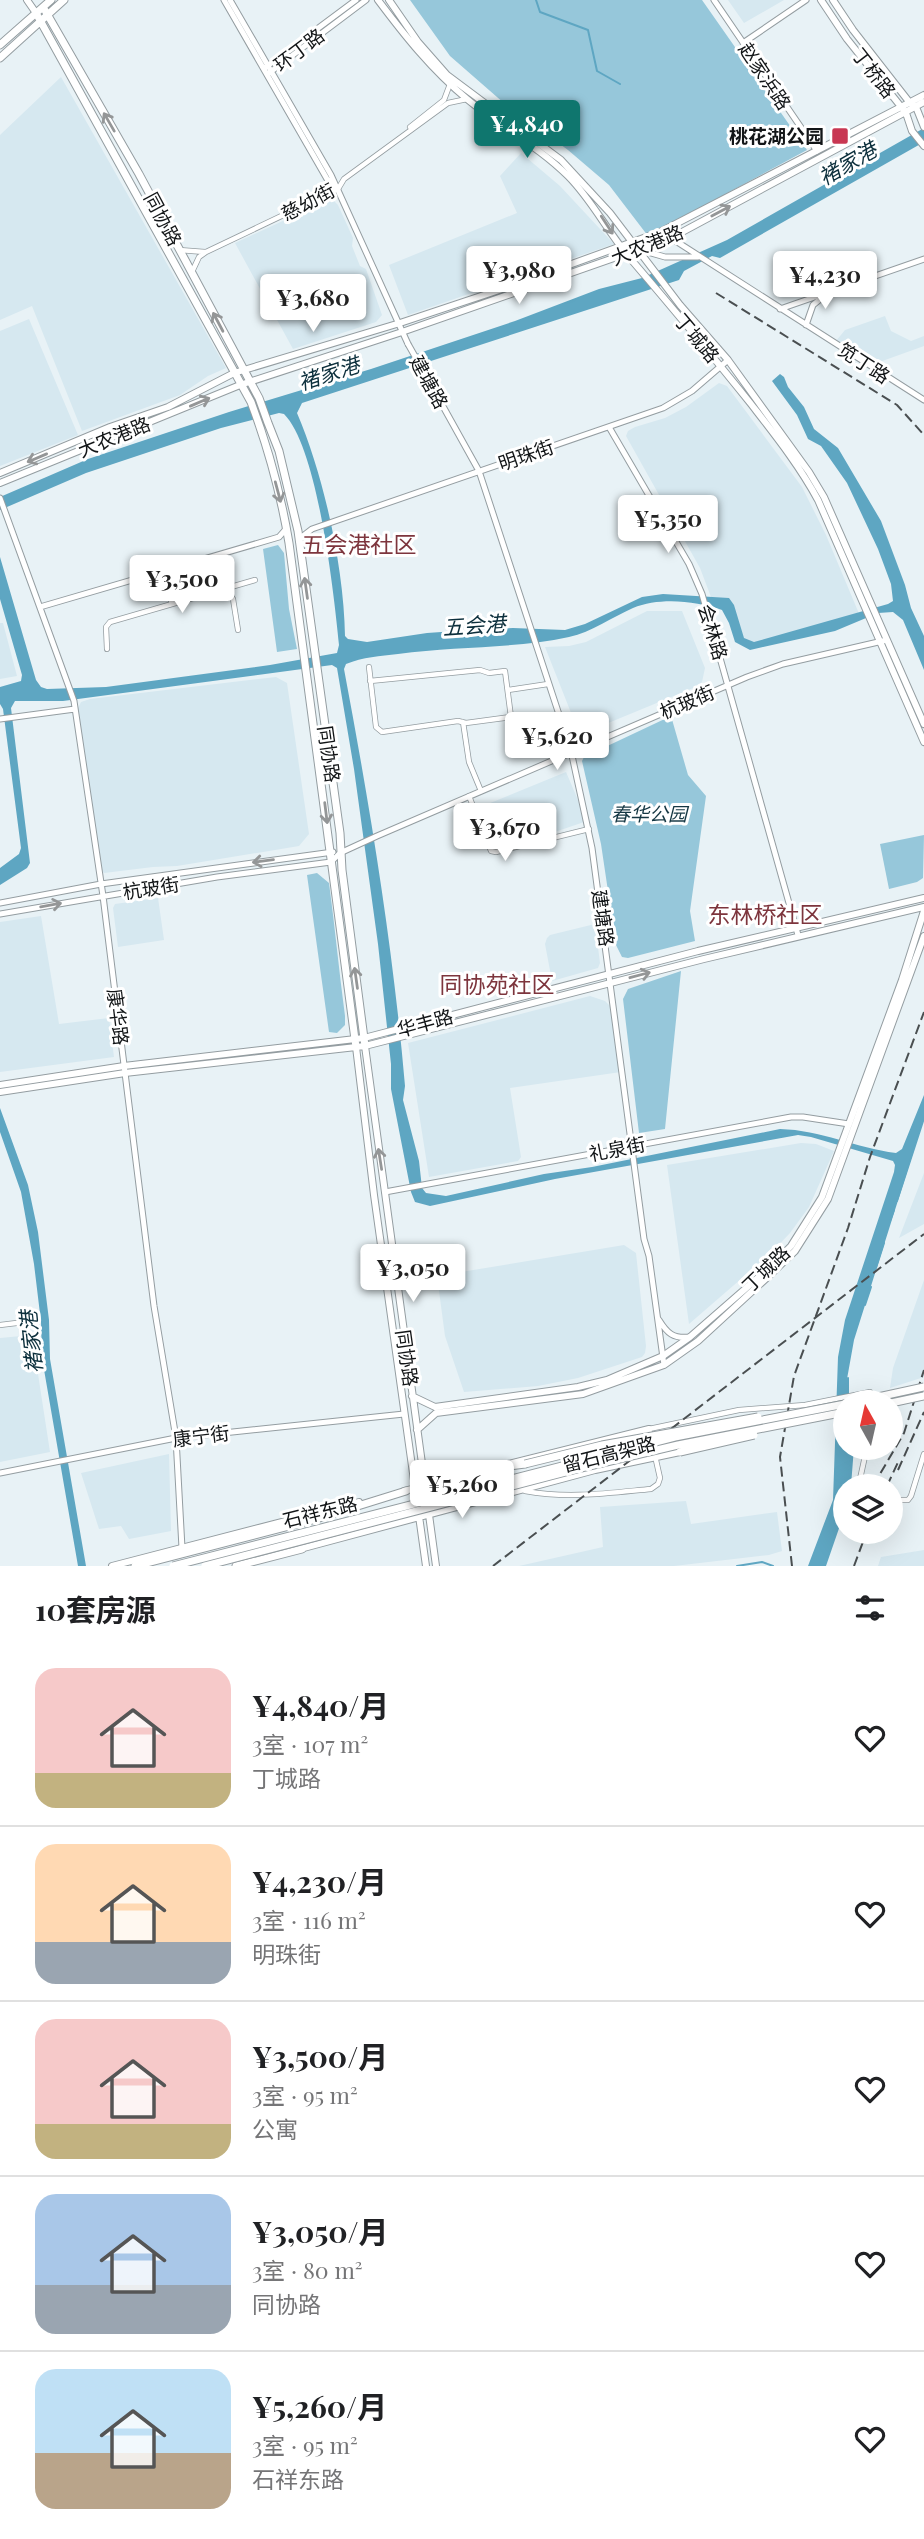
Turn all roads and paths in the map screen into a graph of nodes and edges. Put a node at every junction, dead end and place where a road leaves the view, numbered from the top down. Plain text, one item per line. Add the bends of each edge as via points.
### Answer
1 (27, 0) edge
2 (37, 0) edge
3 (51, 0) edge
4 (64, 0) edge
5 (224, 0) edge
6 (230, 0) edge
7 (356, 0) edge
8 (366, 0) edge
9 (378, 0) edge
10 (389, 0) edge
11 (714, 0) edge
12 (806, 0) edge
13 (821, 0) edge
14 (834, 0) edge
15 (40, 10) junction
16 (48, 15) junction
17 (41, 21) junction
18 (743, 43) junction
19 (0, 45) edge
20 (0, 58) edge
21 (267, 70) junction
22 (450, 84) junction
23 (924, 95) edge
24 (467, 99) junction
25 (924, 102) edge
26 (914, 105) junction
27 (903, 110) junction
28 (923, 125) edge
29 (400, 137) junction
30 (924, 146) edge
31 (817, 151) junction
32 (338, 189) junction
33 (671, 238) junction
34 (632, 242) junction
35 (620, 246) junction
36 (637, 249) junction
37 (179, 250) junction
38 (206, 251) junction
39 (626, 254) junction
40 (698, 257) junction
41 (924, 259) edge
42 (191, 272) junction
43 (834, 290) junction
44 (780, 309) junction
45 (400, 323) junction
46 (806, 325) junction
47 (402, 332) junction
48 (728, 360) junction
49 (721, 367) junction
50 (243, 370) junction
51 (234, 373) junction
52 (250, 382) junction
53 (240, 385) junction
54 (924, 400) edge
55 (608, 426) junction
56 (479, 471) junction
57 (0, 473) edge
58 (0, 483) edge
59 (0, 498) edge
60 (296, 524) junction
61 (312, 528) junction
62 (287, 529) junction
63 (279, 537) junction
64 (299, 540) junction
65 (289, 543) junction
66 (162, 571) junction
67 (255, 580) dead end
68 (226, 589) junction
69 (172, 604) junction
70 (40, 607) junction
71 (870, 608) junction
72 (875, 620) junction
73 (238, 631) dead end
74 (887, 640) junction
75 (879, 642) junction
76 (107, 649) dead end
77 (369, 667) dead end
78 (370, 681) junction
79 (548, 684) junction
80 (729, 684) junction
81 (508, 690) junction
82 (75, 709) junction
83 (0, 719) edge
84 (463, 722) junction
85 (924, 724) edge
86 (924, 743) edge
87 (571, 751) junction
88 (481, 791) junction
89 (469, 796) junction
90 (589, 829) junction
91 (330, 852) junction
92 (340, 853) junction
93 (331, 862) junction
94 (101, 884) junction
95 (103, 896) junction
96 (924, 898) edge
97 (0, 904) edge
98 (924, 909) edge
99 (0, 914) edge
100 (797, 932) junction
101 (924, 936) edge
102 (611, 974) junction
103 (611, 983) junction
104 (406, 1031) junction
105 (365, 1042) junction
106 (355, 1043) junction
107 (125, 1069) junction
108 (0, 1085) edge
109 (0, 1092) edge
110 (849, 1124) junction
111 (848, 1139) junction
112 (631, 1146) junction
113 (843, 1152) junction
114 (385, 1192) junction
115 (657, 1317) junction
116 (33, 1321) dead end
117 (0, 1325) edge
118 (690, 1337) junction
119 (663, 1356) junction
120 (664, 1365) junction
121 (924, 1387) edge
122 (903, 1391) edge
123 (412, 1396) junction
124 (924, 1396) edge
125 (833, 1400) edge
126 (903, 1400) edge
127 (833, 1408) edge
128 (833, 1413) edge
129 (404, 1414) junction
130 (812, 1415) junction
131 (649, 1429) junction
132 (417, 1430) junction
133 (176, 1438) junction
134 (680, 1452) joint
135 (924, 1454) edge
136 (655, 1458) junction
137 (486, 1469) junction
138 (0, 1473) edge
139 (425, 1485) junction
140 (415, 1488) junction
141 (406, 1490) junction
142 (521, 1490) junction
143 (903, 1500) edge
144 (428, 1516) junction
145 (418, 1518) junction
146 (182, 1548) junction
147 (302, 1549) joint
148 (112, 1566) edge
149 (135, 1566) edge
150 (173, 1566) edge
151 (205, 1566) edge
152 (237, 1566) edge
153 (426, 1566) edge
154 (436, 1566) edge

1 - 15 main road, 同协路
2 - 15 main road, 同协路
3 - 15 main road
4 - 16 main road
5 - 21 street, 建塘路
6 - 21 street, 建塘路
7 - 21 street, 环丁路
8 - 21 street, 环丁路
9 - 22 main road, 丁城路 via 412,46
10 - 34 main road, 丁城路 via 447,75 561,160
11 - 18 street, 赵家浜路
12 - 18 street
13 - 27 main road, 丁桥路
14 - 26 main road, 丁桥路
15 - 16 main road, 同协路
15 - 17 main road, 同协路
15 - 19 main road
16 - 17 main road
37 -> 16 main road, 同协路
17 - 20 main road
17 - 51 main road, 同协路
18 - 31 street, 赵家浜路
21 - 32 street, 建塘路
22 - 24 main road, 丁城路
22 - 29 street, 慈幼街 via 444,100
23 - 26 main road, 大农港路
24 - 29 street, 慈幼街 via 448,103
24 -> 35 main road, 丁城路 via 569,177
25 - 26 main road, 大农港路
26 - 27 main road, 大农港路
26 - 28 main road, 丁桥路
27 - 30 main road, 丁桥路
27 - 31 main road, 大农港路
33 -> 27 main road, 大农港路
29 - 32 street, 慈幼街 via 344,179
31 - 34 main road, 大农港路
32 - 38 street, 慈幼街
32 - 45 street, 建塘路
33 - 36 main road, 大农港路
33 - 40 street, 笕丁路
34 - 35 main road, 大农港路
34 - 36 main road, 丁城路
35 - 39 main road, 丁城路
35 - 45 main road, 大农港路
36 - 39 main road, 大农港路
36 - 40 street via 665,257
36 - 48 main road, 丁城路
37 - 38 street, 慈幼街
37 - 42 main road, 同协路
38 - 42 street, 慈幼街
39 - 47 main road, 大农港路
39 - 49 main road, 丁城路
40 - 44 street, 笕丁路
41 - 43 street
50 -> 42 main road, 同协路
43 - 44 street
43 - 46 street via 813,305
44 - 46 street, 笕丁路
45 - 47 street, 建塘路
45 - 50 main road, 大农港路
46 - 54 street, 笕丁路
47 - 52 main road, 大农港路
47 - 56 street, 建塘路, bridge
48 - 49 street, 明珠街
48 - 71 main road, 丁城路 via 819,489 837,522
49 - 55 street, 明珠街 via 678,401
49 - 71 main road, 丁城路 via 805,477
50 - 51 main road, 大农港路
50 - 52 main road, 同协路
51 - 53 main road, 同协路
51 -> 57 main road, 大农港路 via 168,407
52 - 53 main road, 大农港路
52 - 60 main road, 同协路 via 279,451
58 -> 53 main road, 大农港路
53 -> 62 main road, 同协路 via 260,426
55 - 56 street, 明珠街
55 - 80 street, 会林路 via 696,578
56 - 61 street, 明珠街
56 - 79 street, 建塘路
59 - 70 street, 康华路
60 - 61 street
60 - 64 main road, 同协路
61 - 64 street, 明珠街
62 - 63 street
62 - 65 main road, 同协路
63 - 65 street
63 - 66 street
92 -> 64 main road, 同协路
65 -> 91 main road, 同协路
66 - 69 street
66 - 70 street
67 - 68 street
68 - 69 street
68 - 73 street via 233,599
69 - 76 street via 110,622
70 - 82 street, 康华路
71 - 72 main road, 丁城路
72 - 74 main road, 丁城路
72 - 75 main road, 丁城路
74 - 75 street, 杭玻街
74 - 85 main road, 丁城路
75 - 80 street, 杭玻街 via 783,664
75 - 86 main road, 丁城路
77 - 78 street
78 - 81 street via 505,671
78 - 84 street via 376,727 382,732
79 - 81 street
79 - 87 street, 建塘路
80 - 87 street, 杭玻街
80 - 100 street, 会林路
81 - 84 street via 511,717
82 - 83 street
82 - 94 street, 康华路
84 - 88 street via 471,768
87 - 88 street, 杭玻街
87 - 90 street, 建塘路
88 - 89 street, 杭玻街
89 - 90 street via 491,851
89 - 92 street, 杭玻街
90 - 102 street, 建塘路
91 - 92 street, 杭玻街
91 - 93 main road, 同协路
91 -> 94 street, 杭玻街
92 - 93 street, 杭玻街
105 -> 92 main road, 同协路
93 - 95 street, 杭玻街
93 - 106 main road, 同协路
94 - 95 street, 康华路
94 - 97 street, 杭玻街
99 -> 95 street, 杭玻街
95 - 107 street, 康华路
96 - 100 main road, 华丰路
98 - 100 main road, 华丰路
98 - 110 main road, 丁城路
100 - 102 main road, 华丰路
103 -> 100 main road, 华丰路
101 - 111 main road, 丁城路
102 - 103 street, 建塘路
102 - 104 main road, 华丰路
103 - 104 main road, 华丰路
103 - 112 street, 建塘路
104 - 105 main road, 华丰路
105 - 106 main road, 华丰路
114 -> 105 main road, 同协路
106 - 107 main road, 华丰路
106 - 129 main road, 同协路
107 - 108 main road, 华丰路
107 - 109 main road, 华丰路
107 - 133 street, 康华路 via 154,1306
110 - 111 main road, 丁城路
110 - 112 street, 礼泉街 via 791,1117
111 - 113 main road, 丁城路
112 - 114 street, 礼泉街
112 - 115 street, 建塘路
113 - 118 main road, 丁城路 via 822,1198 791,1246
113 - 120 main road, 丁城路 via 828,1199 795,1251 698,1341
114 - 123 main road, 同协路
115 - 118 street via 668,1334
115 - 119 street, 建塘路
116 - 117 street
118 - 119 main road, 丁城路
119 - 120 street, 建塘路
119 - 123 main road, 丁城路 via 607,1380 568,1389 435,1407
120 - 132 main road, 丁城路 via 583,1394 436,1413
121 - 122 main road, bridge
123 - 132 main road, 同协路
124 - 126 main road, bridge
125 - 131 street via 739,1410
127 - 130 main road, 留石高架路, bridge
128 - 130 main road, 留石高架路, bridge
129 - 133 street, 康宁街
129 - 140 main road, 同协路
130 - 134 main road, bridge via 768,1432
130 - 137 main road, bridge via 740,1419
130 - 150 main road, 留石高架路, bridge via 639,1446
130 - 151 main road, 留石高架路, bridge via 581,1468
131 - 136 street
131 - 137 main road, 石祥东路
132 - 139 main road, 同协路
133 - 138 street, 康宁街
133 - 146 street, 康华路
134 - 136 main road, 石祥东路
135 - 143 street via 911,1496
136 - 142 main road, 石祥东路
136 - 142 street via 660,1478 651,1489 578,1496
137 - 139 main road, 石祥东路
139 - 140 main road, 石祥东路
139 - 144 main road, 同协路
140 - 141 main road, 石祥东路
140 - 145 main road, 同协路
141 - 146 main road, 石祥东路
141 - 149 main road
142 - 144 main road, 石祥东路
144 - 145 main road, 石祥东路
144 - 154 main road, 同协路
145 - 147 main road, 石祥东路
145 - 153 main road, 同协路
146 - 148 main road, 石祥东路
147 - 152 main road

